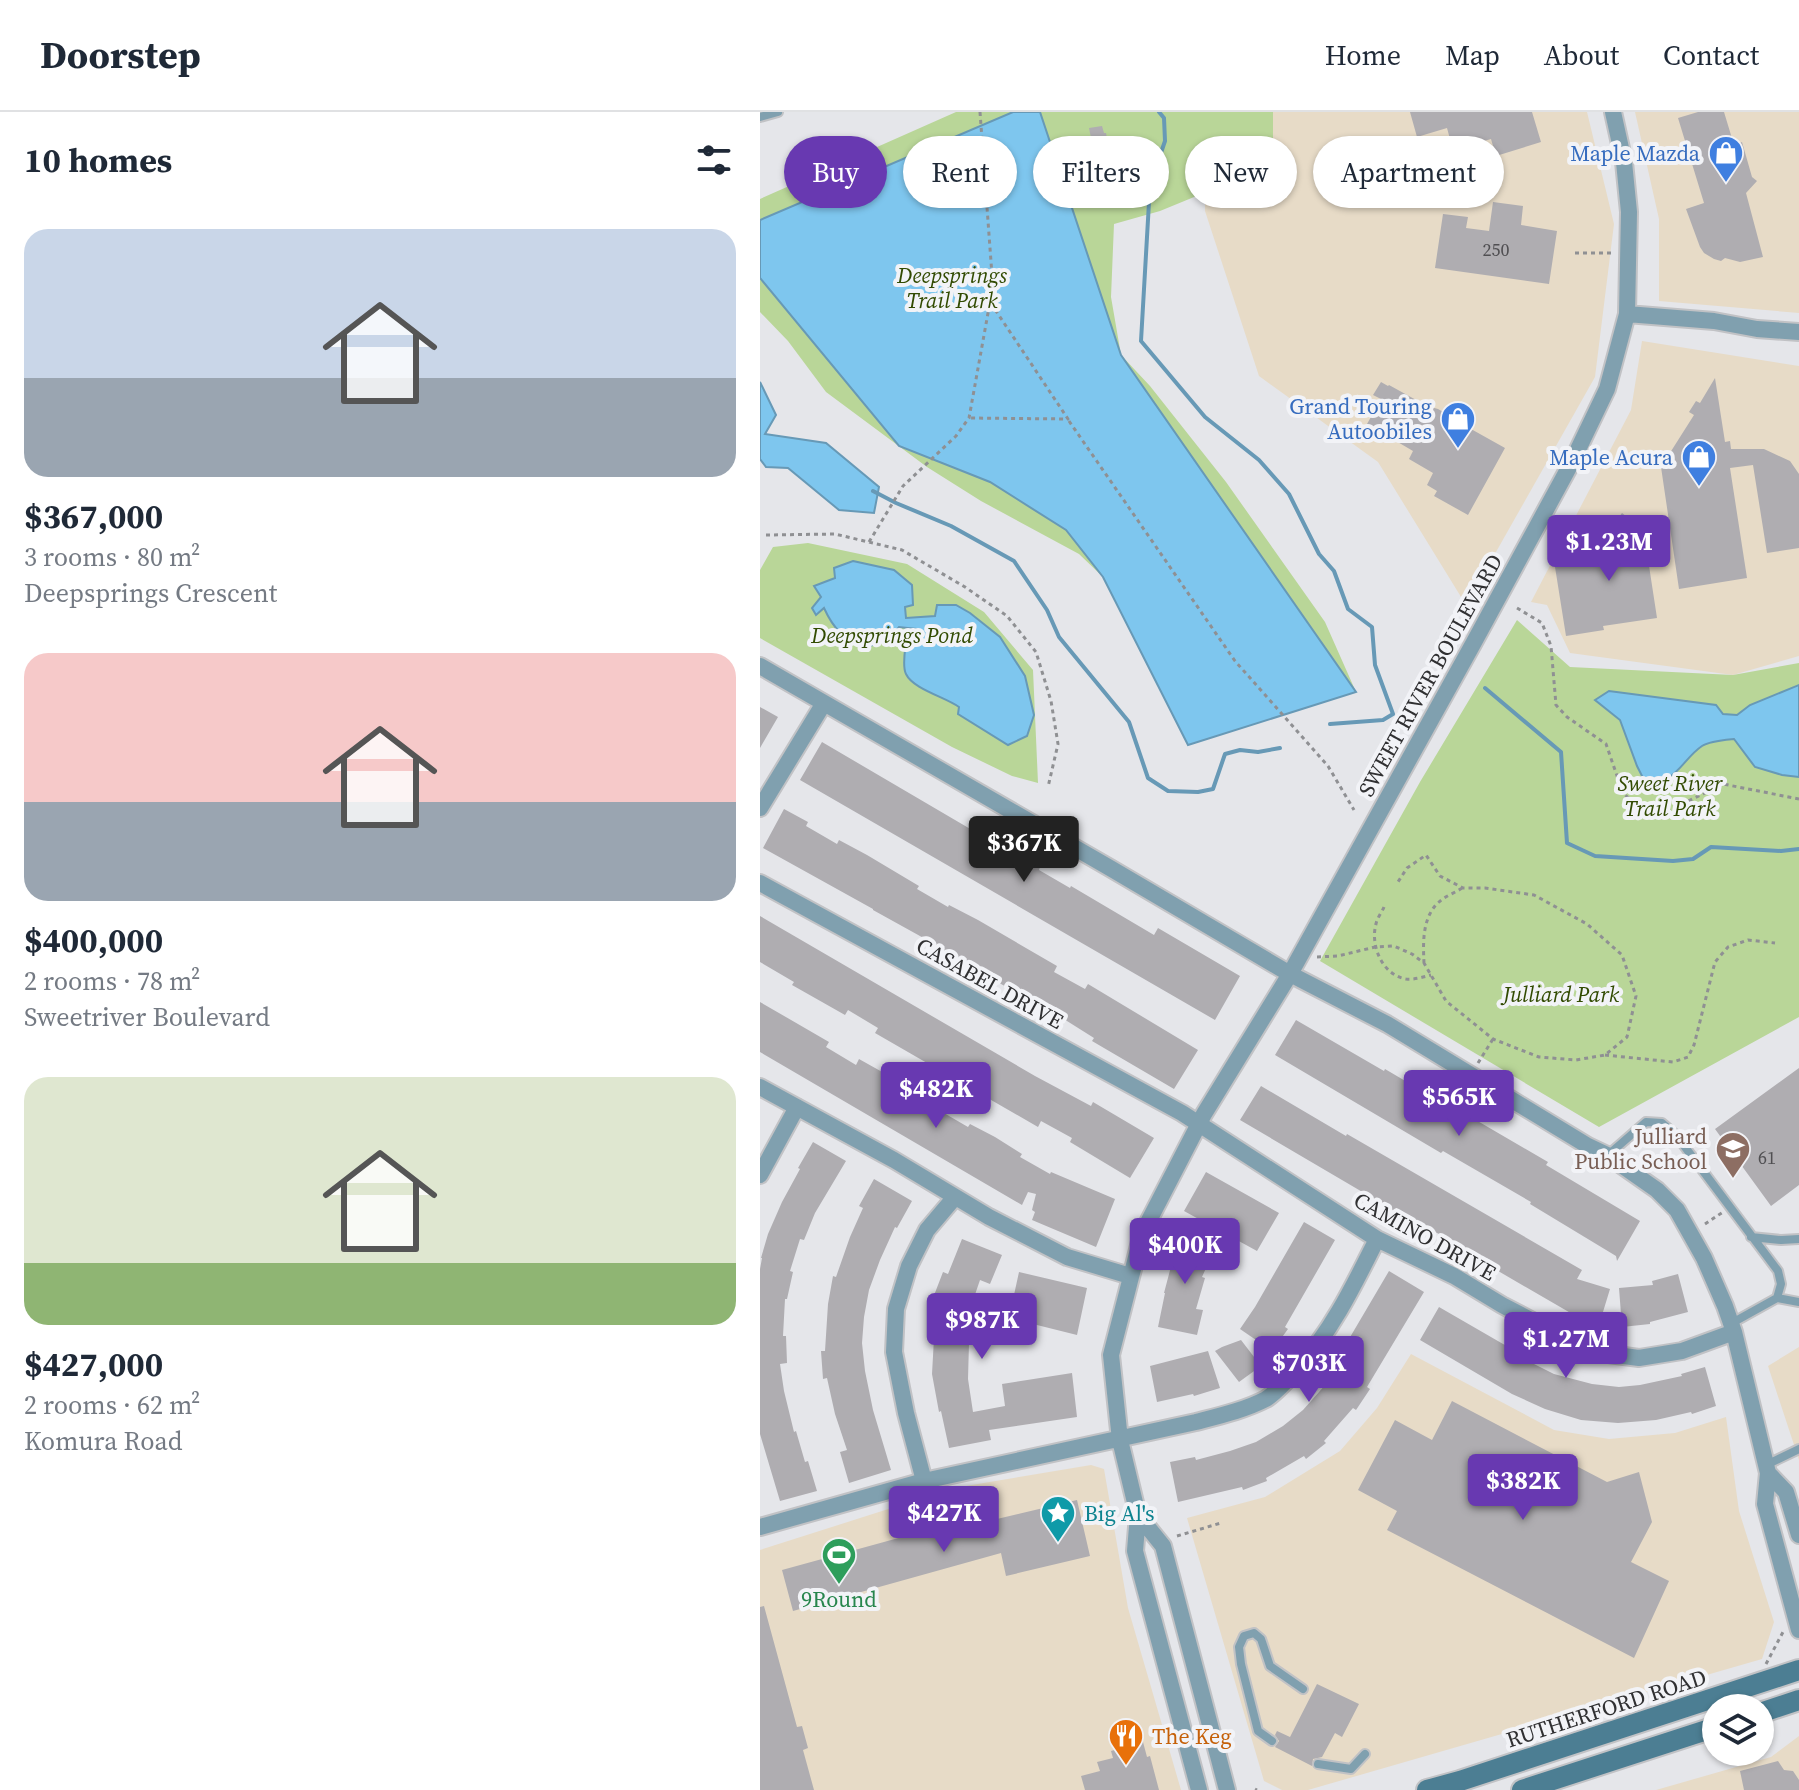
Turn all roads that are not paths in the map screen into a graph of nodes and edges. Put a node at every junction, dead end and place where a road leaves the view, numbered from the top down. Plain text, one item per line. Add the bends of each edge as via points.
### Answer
1 (778, 112) edge
2 (1613, 112) edge
3 (760, 117) edge
4 (1627, 314) junction
5 (1799, 332) edge
6 (760, 666) edge
7 (824, 703) junction
8 (760, 808) edge
9 (760, 883) edge
10 (1290, 974) junction
11 (760, 1087) edge
12 (797, 1107) junction
13 (1199, 1123) junction
14 (1607, 1155) junction
15 (760, 1175) edge
16 (955, 1197) junction
17 (1751, 1237) junction
18 (1377, 1239) junction
19 (1799, 1239) edge
20 (1130, 1276) junction
21 (1777, 1298) junction
22 (1799, 1302) edge
23 (1732, 1328) junction
24 (1120, 1440) junction
25 (1799, 1449) edge
26 (1767, 1469) junction
27 (924, 1481) junction
28 (1138, 1515) junction
29 (760, 1527) edge
30 (1799, 1535) edge
31 (1793, 1628) edge
32 (1799, 1670) edge
33 (1303, 1689) dead end
34 (1799, 1700) edge
35 (1774, 1708) edge
36 (1702, 1732) edge
37 (1272, 1741) dead end
38 (1365, 1754) dead end
39 (1318, 1764) dead end
40 (1537, 1789) edge
41 (1199, 1790) edge
42 (1227, 1790) edge
43 (1427, 1790) edge

1 - 3 lane
2 - 4 street, SWEET RIVER BOULEVARD via 1629,212
4 - 5 street
4 - 10 street, SWEET RIVER BOULEVARD via 1607,389 1573,460
6 - 7 street
7 - 8 street
7 - 10 street
9 - 13 street, CASABEL DRIVE
10 - 13 street, SWEET RIVER BOULEVARD
10 - 14 street via 1387,1024
11 - 12 street
12 - 15 street
12 - 16 street
13 - 18 street, CAMINO DRIVE
13 - 20 street, SWEET RIVER BOULEVARD via 1142,1234
14 - 17 lane via 1646,1122 1662,1123
14 - 23 street via 1677,1210 1704,1258
16 - 20 street via 1067,1257
16 - 27 street via 927,1230 896,1309 894,1352
17 - 19 lane
17 - 21 lane via 1778,1271
18 - 23 street, CAMINO DRIVE via 1601,1353 1639,1358 1682,1351
18 - 24 street via 1314,1350 1267,1398
20 - 24 street, SWEET RIVER BOULEVARD via 1111,1355
21 - 22 lane
21 - 23 lane
23 - 26 street
24 - 27 street
24 - 28 street, SWEET RIVER BOULEVARD
25 - 26 lane
26 - 30 street via 1786,1492
26 - 31 street via 1765,1504
27 - 29 street
28 - 41 street via 1135,1551
28 - 42 street via 1163,1546
32 - 43 main road, RUTHERFORD ROAD
33 - 37 lane via 1270,1666 1261,1639 1254,1633 1244,1636 1241,1664 1258,1731
34 - 35 main road
36 - 40 main road
38 - 39 lane via 1351,1769

